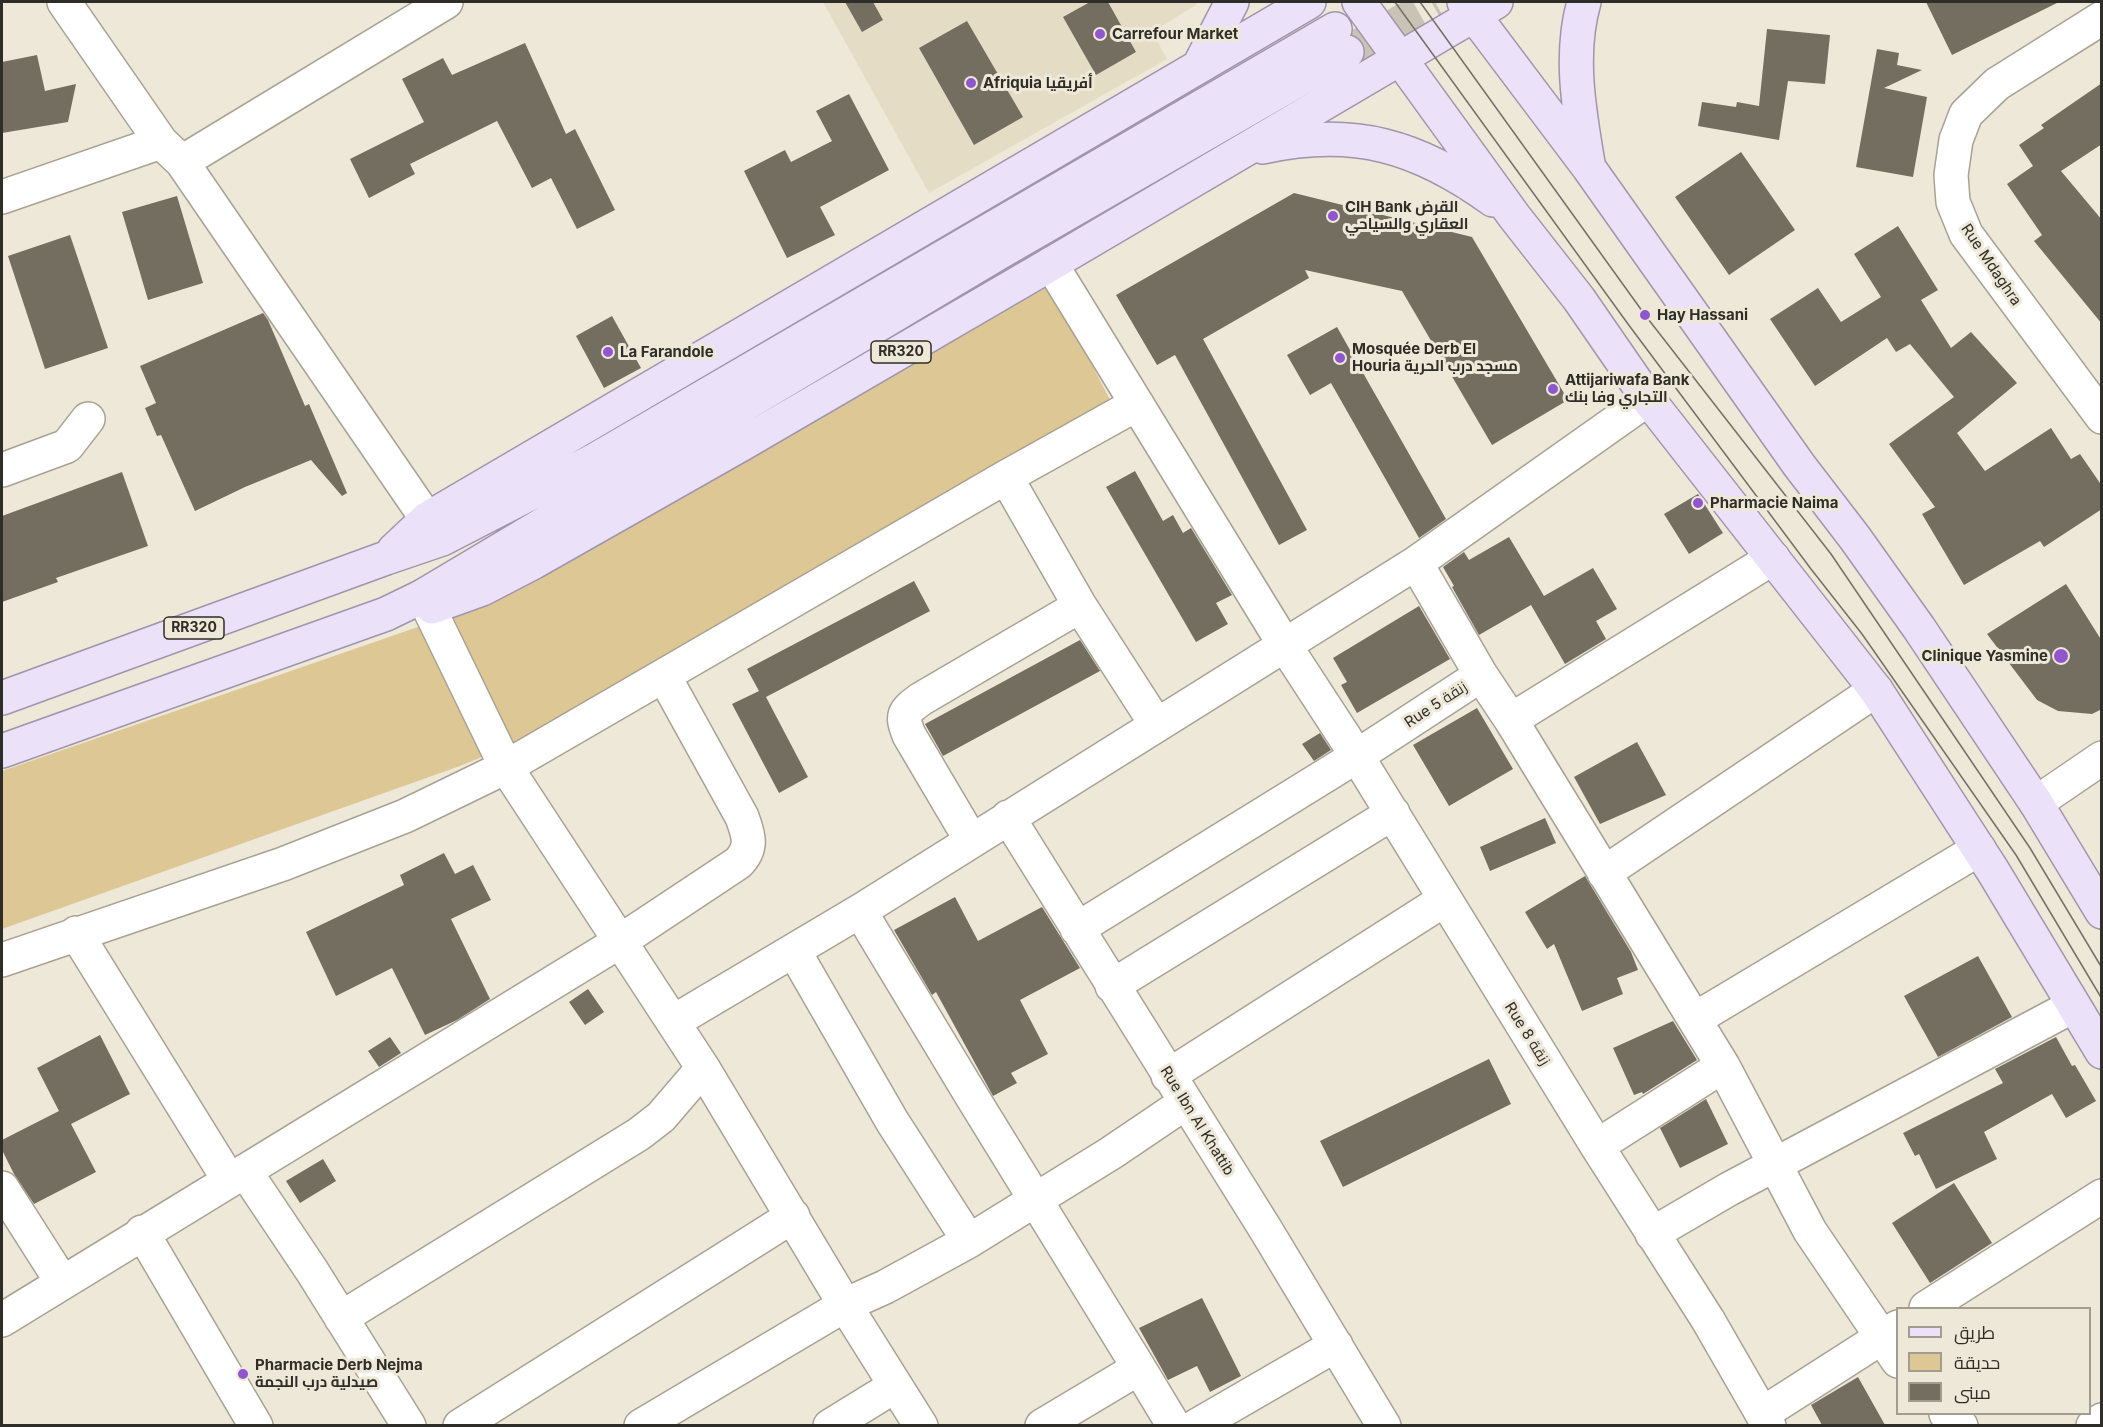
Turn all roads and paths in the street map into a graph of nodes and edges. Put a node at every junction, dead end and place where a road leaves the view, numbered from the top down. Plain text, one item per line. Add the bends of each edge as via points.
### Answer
1 (64, 2) edge
2 (446, 2) edge
3 (1232, 2) edge
4 (1310, 2) edge
5 (1359, 2) edge
6 (1584, 2) edge
7 (1478, 6) edge
8 (2102, 18) edge
9 (1401, 58) junction
10 (1199, 66) junction
11 (172, 152) junction
12 (1233, 157) junction
13 (1589, 168) junction
14 (2, 197) edge
15 (1514, 216) junction
16 (1051, 264) junction
17 (1648, 399) junction
18 (2097, 403) edge
19 (1137, 404) junction
20 (88, 419) dead end
21 (2, 471) edge
22 (1006, 477) junction
23 (427, 519) junction
24 (386, 558) junction
25 (1773, 558) junction
26 (1416, 563) junction
27 (426, 602) junction
28 (1080, 606) junction
29 (1284, 644) junction
30 (1481, 675) junction
31 (664, 676) junction
32 (1876, 690) junction
33 (2, 698) edge
34 (1511, 720) junction
35 (1156, 724) junction
36 (2, 751) edge
37 (1357, 756) junction
38 (2102, 758) edge
39 (506, 767) junction
40 (2036, 803) junction
41 (1393, 813) junction
42 (1008, 817) junction
43 (971, 840) junction
44 (1979, 849) junction
45 (1604, 873) junction
46 (1444, 900) junction
47 (860, 910) junction
48 (2102, 912) edge
49 (1077, 929) junction
50 (76, 933) junction
51 (619, 942) junction
52 (794, 951) junction
53 (2, 960) edge
54 (1112, 986) junction
55 (2073, 1006) junction
56 (1695, 1019) junction
57 (673, 1023) junction
58 (2102, 1052) edge
59 (1723, 1066) junction
60 (703, 1068) junction
61 (1177, 1089) junction
62 (1597, 1146) junction
63 (1774, 1165) junction
64 (237, 1175) junction
65 (2, 1188) edge
66 (2102, 1196) edge
67 (1036, 1200) junction
68 (793, 1216) junction
69 (142, 1232) junction
70 (1652, 1234) junction
71 (969, 1242) junction
72 (62, 1282) junction
73 (845, 1305) junction
74 (1928, 1307) edge
75 (341, 1318) junction
76 (2, 1320) edge
77 (1892, 1342) edge
78 (1336, 1345) junction
79 (1139, 1368) junction
80 (895, 1386) junction
81 (1948, 1415) edge
82 (1765, 1420) edge
83 (2101, 1420) edge
84 (256, 1425) edge
85 (409, 1425) edge
86 (460, 1425) edge
87 (641, 1425) edge
88 (830, 1425) edge
89 (921, 1425) edge
90 (1042, 1425) edge
91 (1174, 1425) edge
92 (1196, 1425) edge
93 (1384, 1425) edge
94 (1961, 1425) edge
95 (2093, 1425) edge

1 - 11 street
2 - 11 street
3 - 10 main road
4 - 10 main road, RR320
5 - 9 main road
6 - 13 main road via 1577,81
7 - 9 main road, RR320
7 - 13 main road
8 - 18 street, Rue Mdaghra via 1997,84 1966,114 1956,140 1951,175 1953,202 1966,234
9 - 12 main road, RR320
9 - 15 main road
10 - 23 main road, RR320
11 - 14 street
11 - 23 street
12 - 15 main road via 1307,139 1366,141 1444,168
12 - 16 main road, RR320
13 - 40 main road via 1919,628
15 - 17 main road via 1579,299
16 - 19 street, Rue 8 زنقة
16 - 27 main road, RR320 via 534,562 482,589
17 - 25 main road
17 - 26 street
19 - 22 street
19 - 29 street, Rue 8 زنقة
20 - 21 street via 67,447
22 - 28 street
22 - 31 street
23 - 24 main road, RR320
24 - 27 main road, RR320 via 442,539 593,461 1341,40
24 - 33 main road, RR320
25 - 32 main road
25 - 34 street
26 - 29 street
26 - 30 street
27 - 36 main road, RR320
27 - 39 street
28 - 35 street
28 - 43 street via 921,699 904,715 909,735
29 - 35 street
29 - 37 street, Rue 8 زنقة
30 - 34 street, Rue 5 زنقة
30 - 37 street, Rue 5 زنقة
31 - 39 street
31 - 51 street via 738,807 749,842 738,863
32 - 44 main road
32 - 45 street
34 - 45 street, Rue 5 زنقة
35 - 42 street
37 - 41 street, Rue 8 زنقة
37 - 49 street, Rue 5 زنقة
38 - 40 street
39 - 50 street via 405,816 284,864
39 - 51 street
40 - 48 main road
41 - 46 street, Rue 8 زنقة
41 - 54 street
42 - 43 street
42 - 49 street, Rue Ibn Al Khattib
43 - 47 street
44 - 55 main road
44 - 56 street
45 - 56 street, Rue 5 زنقة
46 - 61 street
46 - 62 street, Rue 8 زنقة
47 - 52 street
47 - 67 street
49 - 54 street, Rue Ibn Al Khattib
50 - 53 street
50 - 64 street
51 - 57 street
51 - 64 street
52 - 57 street
52 - 71 street via 892,1121
54 - 61 street, Rue Ibn Al Khattib
55 - 58 main road
55 - 63 street
56 - 59 street, Rue 5 زنقة
57 - 60 street
59 - 62 street
59 - 63 street, Rue 5 زنقة
60 - 68 street
60 - 75 street via 661,1117 639,1134
61 - 67 street via 1111,1153
61 - 78 street, Rue Ibn Al Khattib
62 - 70 street, Rue 8 زنقة
63 - 70 street
63 - 77 street, Rue 5 زنقة via 1810,1231
64 - 69 street
64 - 75 street
65 - 72 street
66 - 74 street
67 - 71 street
67 - 79 street
68 - 73 street
68 - 86 street
69 - 72 street
69 - 84 street
70 - 82 street, Rue 8 زنقة via 1708,1320
71 - 73 street
72 - 76 street
73 - 80 street
73 - 87 street
75 - 85 street
77 - 82 street
78 - 92 street
78 - 93 street, Rue Ibn Al Khattib
79 - 90 street
79 - 91 street
80 - 88 street
80 - 89 street
81 - 94 street
83 - 95 street

